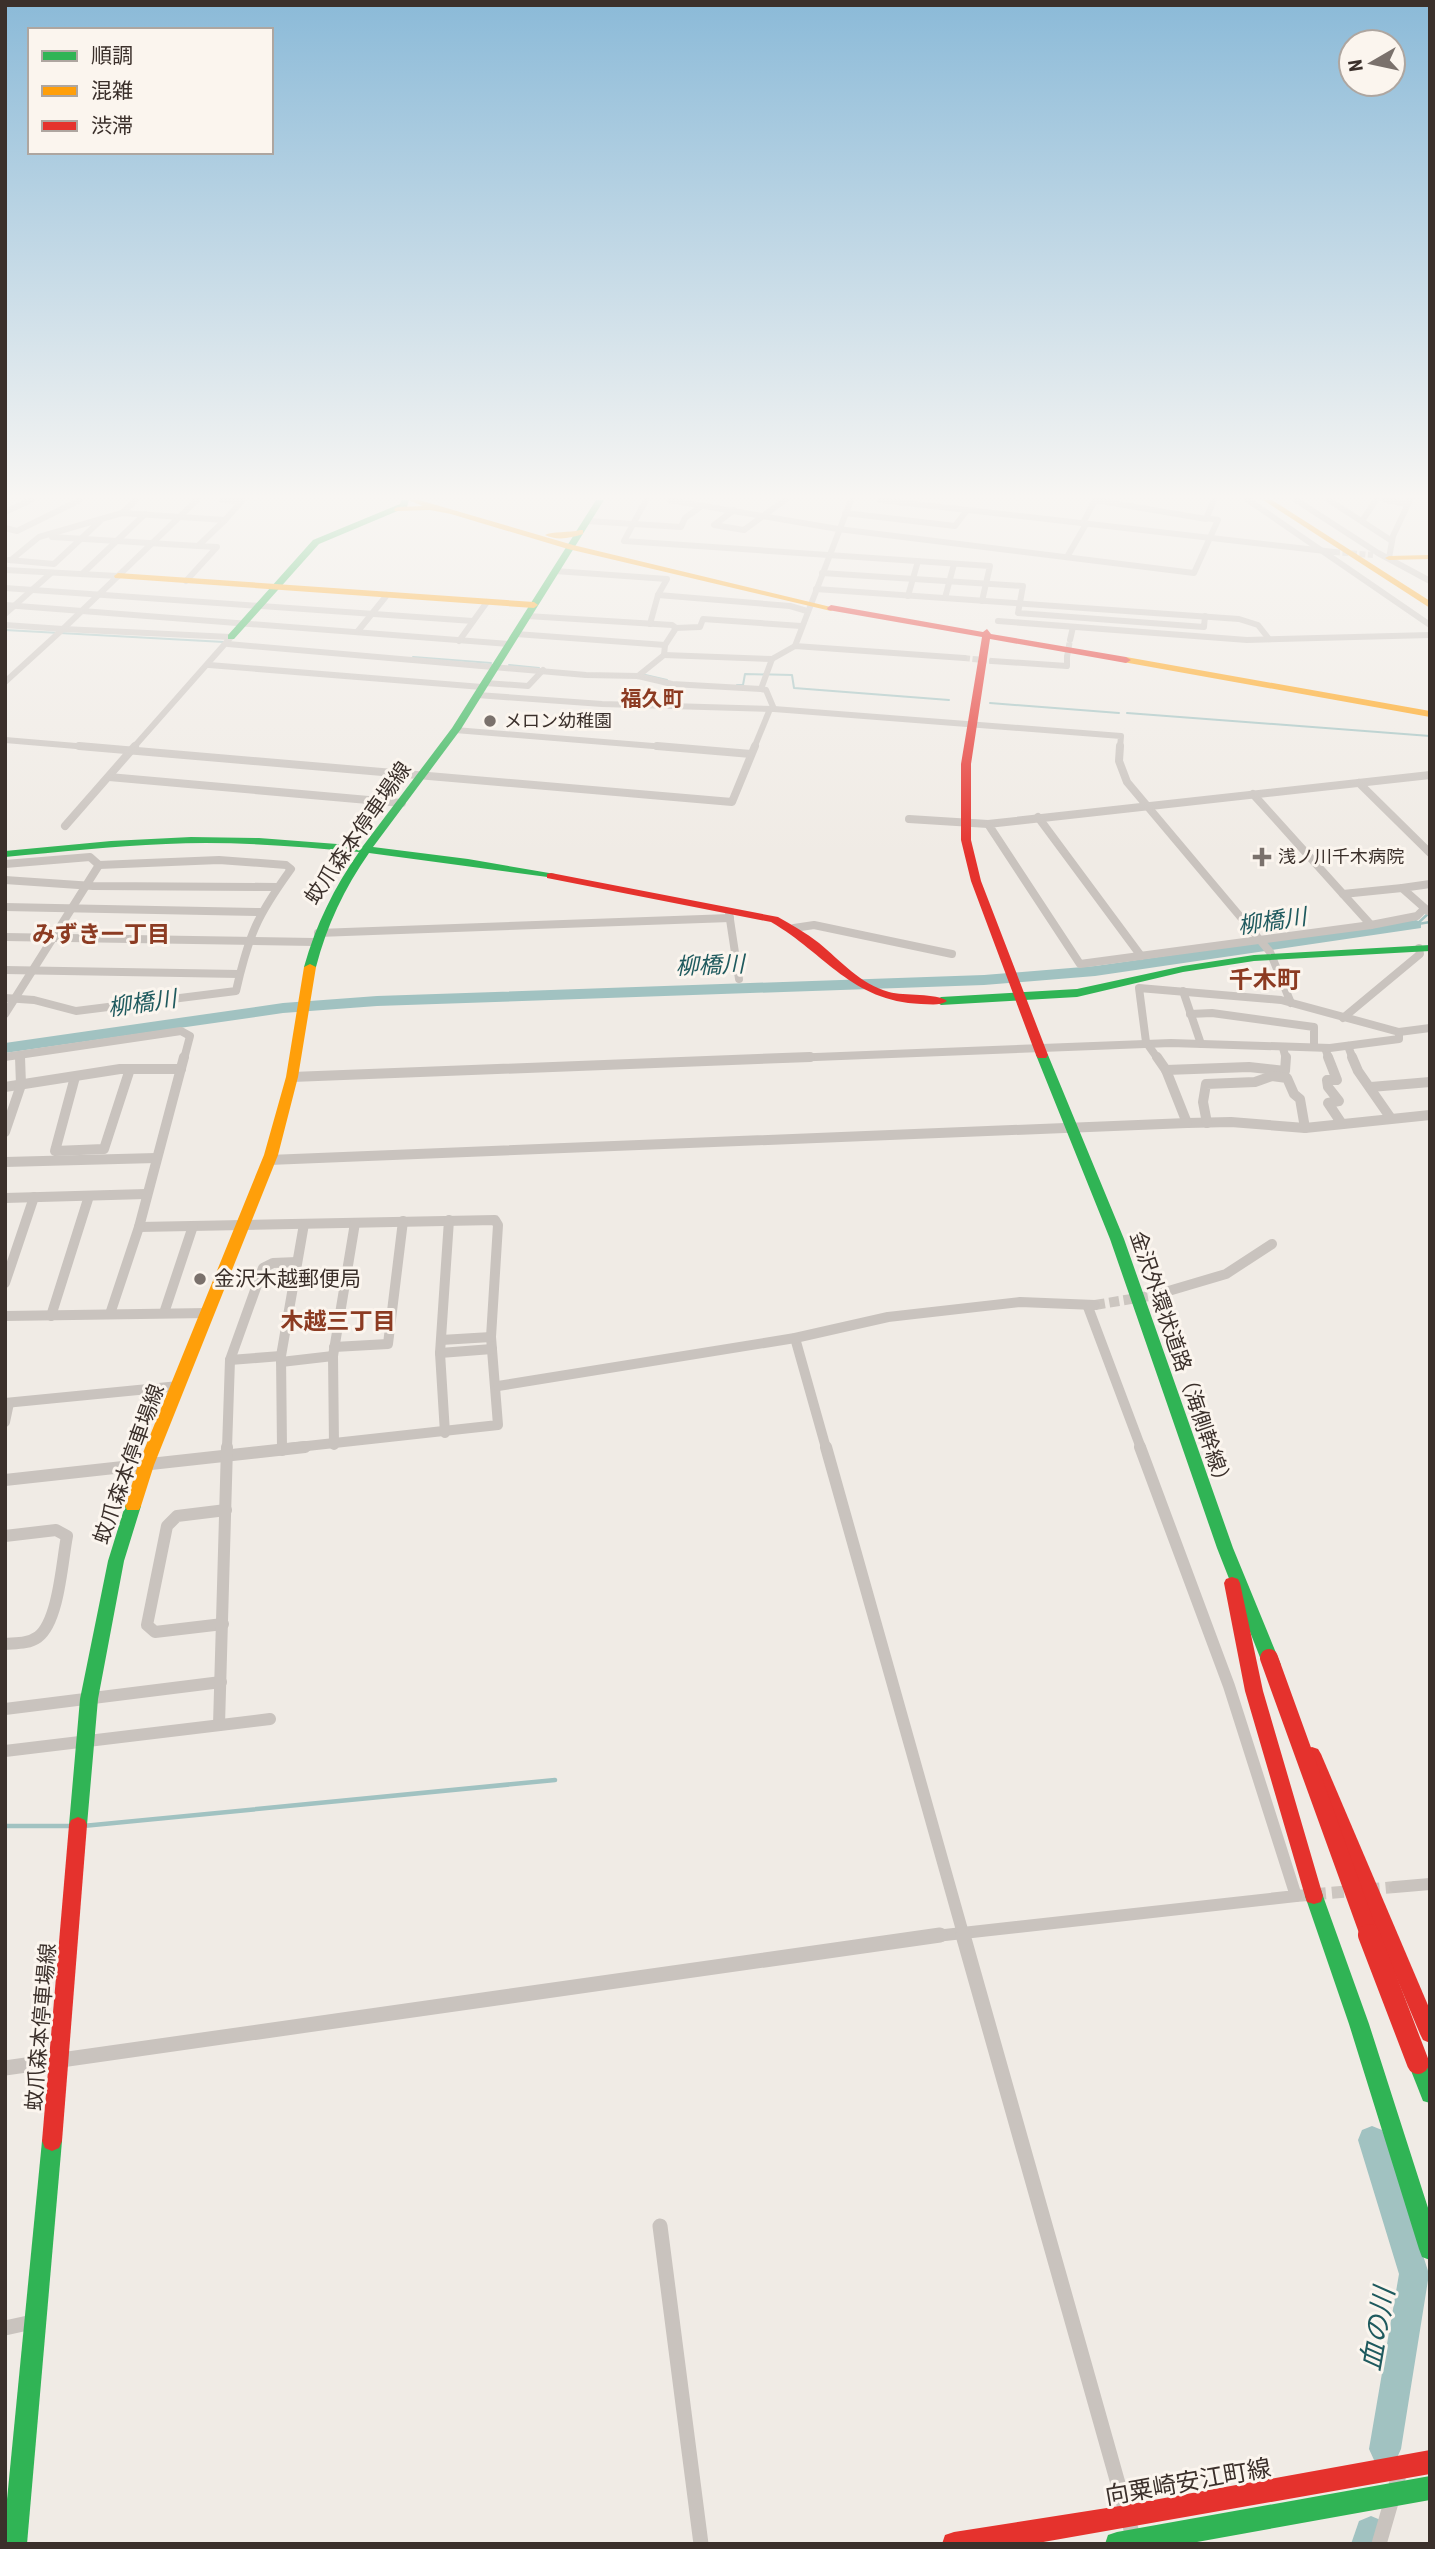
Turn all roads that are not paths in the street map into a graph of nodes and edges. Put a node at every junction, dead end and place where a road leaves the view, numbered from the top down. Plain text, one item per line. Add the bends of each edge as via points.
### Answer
1 (73, 619) edge
2 (194, 619) edge
3 (249, 619) edge
4 (367, 619) edge
5 (443, 619) edge
6 (526, 619) edge
7 (604, 619) edge
8 (651, 619) edge
9 (804, 619) edge
10 (922, 619) edge
11 (1089, 619) edge
12 (1205, 619) edge
13 (1242, 619) edge
14 (473, 621) joint
15 (245, 623) junction
16 (650, 624) junction
17 (5, 625) edge
18 (801, 626) junction
19 (1073, 627) junction
20 (676, 628) junction
21 (62, 629) junction
22 (990, 630) junction
23 (358, 631) junction
24 (1430, 635) edge
25 (512, 639) junction
26 (1269, 639) junction
27 (1070, 640) tunnel mouth
28 (229, 641) junction
29 (459, 641) junction
30 (665, 645) junction
31 (795, 646) junction
32 (664, 655) junction
33 (1067, 657) dead end
34 (772, 659) junction
35 (964, 659) tunnel mouth
36 (992, 661) tunnel mouth
37 (209, 665) junction
38 (496, 666) junction
39 (543, 670) junction
40 (640, 675) junction
41 (5, 682) edge
42 (482, 688) junction
43 (761, 689) junction
44 (772, 709) junction
45 (1430, 710) edge
46 (971, 724) junction
47 (456, 730) junction
48 (5, 740) edge
49 (132, 751) junction
50 (751, 754) junction
51 (1430, 775) edge
52 (422, 776) junction
53 (109, 777) junction
54 (1359, 783) junction
55 (1252, 794) junction
56 (402, 803) junction
57 (1147, 806) junction
58 (1038, 817) junction
59 (909, 819) dead end
60 (965, 823) junction
61 (988, 824) junction
62 (65, 826) dead end
63 (367, 849) junction
64 (1430, 853) edge
65 (5, 854) edge
66 (5, 864) edge
67 (99, 865) junction
68 (5, 880) edge
69 (1430, 884) edge
70 (86, 885) junction
71 (277, 887) junction
72 (1402, 888) junction
73 (1343, 894) junction
74 (5, 907) edge
75 (71, 910) junction
76 (1427, 910) edge
77 (260, 912) junction
78 (729, 913) junction
79 (1371, 925) junction
80 (794, 928) junction
81 (5, 937) edge
82 (316, 937) junction
83 (1259, 939) junction
84 (52, 940) junction
85 (247, 942) junction
86 (1424, 948) edge
87 (952, 954) dead end
88 (1271, 954) junction
89 (1141, 956) junction
90 (5, 970) edge
91 (32, 972) junction
92 (239, 974) junction
93 (739, 979) dead end
94 (1183, 991) junction
95 (1016, 992) junction
96 (10, 999) edge
97 (1291, 1003) junction
98 (5, 1014) edge
99 (1190, 1014) junction
100 (1343, 1018) junction
101 (1430, 1028) edge
102 (1412, 1030) junction
103 (1399, 1032) junction
104 (1430, 1036) edge
105 (1201, 1044) junction
106 (1149, 1046) junction
107 (1348, 1046) junction
108 (1314, 1047) junction
109 (1283, 1048) junction
110 (1325, 1048) junction
111 (1039, 1050) junction
112 (20, 1055) junction
113 (5, 1057) edge
114 (1239, 1067) junction
115 (130, 1069) junction
116 (181, 1069) junction
117 (1166, 1070) junction
118 (1272, 1074) junction
119 (1286, 1074) junction
120 (75, 1077) junction
121 (292, 1077) junction
122 (1242, 1082) junction
123 (1430, 1082) edge
124 (21, 1085) junction
125 (5, 1087) edge
126 (1371, 1087) junction
127 (1430, 1115) edge
128 (1390, 1117) junction
129 (1187, 1123) junction
130 (1207, 1124) junction
131 (1342, 1124) junction
132 (1070, 1128) junction
133 (1305, 1128) junction
134 (5, 1132) edge
135 (103, 1154) junction
136 (156, 1158) junction
137 (269, 1160) junction
138 (5, 1162) edge
139 (146, 1194) junction
140 (89, 1196) junction
141 (34, 1197) junction
142 (5, 1198) edge
143 (449, 1220) junction
144 (403, 1222) junction
145 (355, 1223) junction
146 (304, 1224) junction
147 (244, 1225) junction
148 (193, 1226) junction
149 (139, 1227) junction
150 (1272, 1244) dead end
151 (297, 1262) junction
152 (5, 1283) edge
153 (1155, 1295) tunnel mouth
154 (164, 1313) junction
155 (208, 1313) junction
156 (110, 1314) junction
157 (51, 1315) junction
158 (5, 1316) edge
159 (491, 1337) junction
160 (795, 1338) junction
161 (441, 1340) junction
162 (492, 1349) junction
163 (333, 1352) junction
164 (440, 1353) junction
165 (281, 1359) junction
166 (230, 1360) junction
167 (179, 1386) junction
168 (498, 1386) junction
169 (7, 1403) edge
170 (5, 1422) edge
171 (445, 1433) junction
172 (334, 1445) junction
173 (282, 1450) junction
174 (227, 1456) junction
175 (146, 1465) junction
176 (5, 1480) edge
177 (226, 1510) junction
178 (5, 1536) edge
179 (1225, 1548) junction
180 (223, 1624) junction
181 (5, 1644) edge
182 (1269, 1658) junction
183 (221, 1682) junction
184 (89, 1699) junction
185 (5, 1709) edge
186 (270, 1719) dead end
187 (219, 1725) junction
188 (85, 1741) junction
189 (5, 1751) edge
190 (1430, 1884) edge
191 (1395, 1887) tunnel mouth
192 (962, 1932) junction
193 (1430, 2034) edge
194 (59, 2060) junction
195 (5, 2068) edge
196 (1430, 2094) edge
197 (660, 2226) dead end
198 (1430, 2249) edge
199 (37, 2321) junction
200 (5, 2328) edge
201 (1430, 2462) edge
202 (1401, 2467) junction
203 (13, 2486) edge
204 (1430, 2488) edge
205 (1392, 2496) junction
206 (1126, 2516) junction
207 (1134, 2541) junction
208 (15, 2544) edge
209 (701, 2544) edge
210 (954, 2544) edge
211 (1117, 2544) edge
212 (1379, 2544) edge

1 - 21 street
2 - 15 street
3 - 15 main road
4 - 23 street
5 - 14 street
6 - 25 main road, 蚊爪森本停車場線
7 - 16 street
8 - 16 street
9 - 18 street
10 - 22 main road
11 - 12 street via 1204,627
13 - 26 street via 1258,625
14 - 29 street
15 - 23 street
15 - 28 main road
16 - 20 street
17 - 21 street
18 - 20 street via 703,619 700,627
18 - 31 street
19 - 22 street
19 - 26 street
19 - 27 street
20 - 30 street
21 - 28 street
21 - 41 street
22 - 45 main road
22 - 45 main road
22 - 46 main road, 金沢外環状道路（海側幹線）
23 - 29 street
24 - 26 street
25 - 29 street
25 - 30 street
25 - 38 main road, 蚊爪森本停車場線
28 - 37 street
28 - 38 street
30 - 32 street
31 - 34 street
31 - 35 street
32 - 34 street
32 - 40 street
33 - 36 street via 1067,666
34 - 43 street
37 - 42 street
37 - 49 street
38 - 39 street
38 - 42 main road, 蚊爪森本停車場線
39 - 40 street
39 - 42 street via 528,686
40 - 43 street via 672,684
42 - 44 street via 602,704
42 - 47 main road, 蚊爪森本停車場線
43 - 44 street via 766,690
44 - 46 street
44 - 50 street
46 - 57 street via 1121,736 1119,761
46 - 60 main road, 金沢外環状道路（海側幹線）
47 - 50 street
47 - 52 main road, 蚊爪森本停車場線
48 - 49 street
49 - 52 street
49 - 53 street
50 - 52 street via 733,802
51 - 54 street
52 - 56 main road, 蚊爪森本停車場線
53 - 56 street
53 - 62 street
54 - 55 street
54 - 64 street
55 - 57 street
55 - 73 street
56 - 63 main road, 蚊爪森本停車場線
57 - 58 street
57 - 83 street
58 - 61 street
58 - 89 street
59 - 60 street
60 - 61 street
60 - 95 main road, 金沢外環状道路（海側幹線） via 976,881
61 - 89 street via 1080,964
63 - 65 main road via 217,840
63 - 78 main road via 537,873
63 - 82 main road, 蚊爪森本停車場線 via 330,905
66 - 67 street via 90,857
67 - 70 street
67 - 71 street via 219,860 291,866
68 - 70 street
69 - 72 street
70 - 71 street
70 - 75 street
71 - 77 street
72 - 73 street
72 - 76 street
73 - 79 street
74 - 75 street
75 - 77 street
75 - 84 street
76 - 79 street
77 - 85 street
78 - 80 main road via 774,919
78 - 82 street
78 - 93 street
79 - 83 street
80 - 87 street via 814,925
80 - 95 main road via 862,988 905,1000
81 - 84 street
82 - 85 street
82 - 121 main road, 蚊爪森本停車場線
83 - 88 street
83 - 89 street
84 - 85 street
84 - 91 street
85 - 92 street
86 - 88 main road
86 - 100 street
88 - 95 main road via 1091,991
88 - 97 street
90 - 91 street
91 - 92 street
91 - 96 street
92 - 96 street via 239,988 231,992 97,1010 65,1010 34,1000
94 - 97 street
94 - 99 street
94 - 106 street via 1139,988
95 - 111 main road, 金沢外環状道路（海側幹線）
96 - 98 street
97 - 100 street
99 - 105 street
99 - 108 street via 1314,1027
100 - 103 street
101 - 102 street
102 - 103 street
102 - 104 street
103 - 107 street via 1399,1039
105 - 106 street
105 - 109 street
106 - 111 street
106 - 117 street
107 - 110 street
107 - 126 street via 1358,1071
108 - 109 street
108 - 110 street
109 - 119 street
110 - 131 street via 1337,1080 1327,1080 1328,1087 1339,1101 1328,1103
111 - 121 street
111 - 132 main road, 金沢外環状道路（海側幹線）
112 - 113 street
112 - 116 street via 181,1031 190,1036
112 - 124 street
114 - 117 street
114 - 118 street
114 - 122 street
115 - 116 street
115 - 120 street
115 - 135 street
116 - 136 street
117 - 129 street
118 - 119 street
118 - 122 street
119 - 133 street via 1300,1099
120 - 124 street
120 - 135 street via 55,1151
121 - 137 main road, 蚊爪森本停車場線
122 - 130 street via 1206,1084
123 - 126 street
124 - 125 street
124 - 134 street
126 - 128 street
127 - 128 street
128 - 131 street
129 - 130 street
129 - 132 street
130 - 133 street
131 - 133 street
132 - 137 street
132 - 179 main road, 金沢外環状道路（海側幹線） via 1117,1240
135 - 136 street
135 - 138 street
136 - 139 street
137 - 147 main road, 蚊爪森本停車場線
139 - 140 street
139 - 149 street
140 - 141 street
140 - 157 street
141 - 142 street
141 - 152 street
143 - 144 street
143 - 159 street via 498,1224
143 - 161 street
144 - 145 street
144 - 163 street via 388,1343
145 - 146 street
145 - 163 street
146 - 147 street
146 - 151 street
147 - 148 street
147 - 155 main road, 蚊爪森本停車場線
148 - 149 street
148 - 154 street
149 - 156 street
150 - 153 street via 1226,1274
151 - 165 street
151 - 166 street via 263,1268
154 - 155 street
154 - 156 street
155 - 167 main road, 蚊爪森本停車場線
156 - 157 street
157 - 158 street
159 - 161 street
159 - 162 street
160 - 168 street
160 - 192 street
160 - 192 street via 888,1317 1020,1302 1091,1306 1229,1686 1296,1896
161 - 164 street
162 - 164 street
162 - 168 street
163 - 165 street
163 - 172 street
164 - 171 street
165 - 166 street
165 - 173 street
166 - 174 street
167 - 169 street
167 - 175 main road, 蚊爪森本停車場線
168 - 171 street via 498,1425
169 - 170 street
171 - 172 street
172 - 173 street
173 - 174 street
174 - 175 street
174 - 177 street
175 - 176 street
175 - 184 main road, 蚊爪森本停車場線 via 116,1561
177 - 180 street
177 - 180 street via 177,1516 167,1526 147,1625 155,1632
178 - 181 street via 57,1530 67,1535 43,1633 28,1642
179 - 182 main road, 金沢外環状道路（海側幹線）
179 - 198 main road via 1254,1691 1302,1861
180 - 183 street
182 - 193 main road, bridge
182 - 196 main road, 金沢外環状道路（海側幹線）, bridge
183 - 184 street
183 - 187 street
184 - 185 street
184 - 188 main road, 蚊爪森本停車場線
186 - 187 street
187 - 188 street
188 - 189 street
188 - 194 main road, 蚊爪森本停車場線
190 - 191 street
192 - 194 street
192 - 206 street
194 - 195 street
194 - 199 main road, 蚊爪森本停車場線
197 - 209 street
199 - 200 street
199 - 203 main road, 蚊爪森本停車場線
201 - 202 main road, 向粟崎安江町線
202 - 205 street
202 - 206 main road, 向粟崎安江町線
203 - 208 main road, 蚊爪森本停車場線
204 - 205 main road
205 - 207 main road
205 - 212 street
206 - 207 street
206 - 210 main road, 向粟崎安江町線
207 - 211 main road

